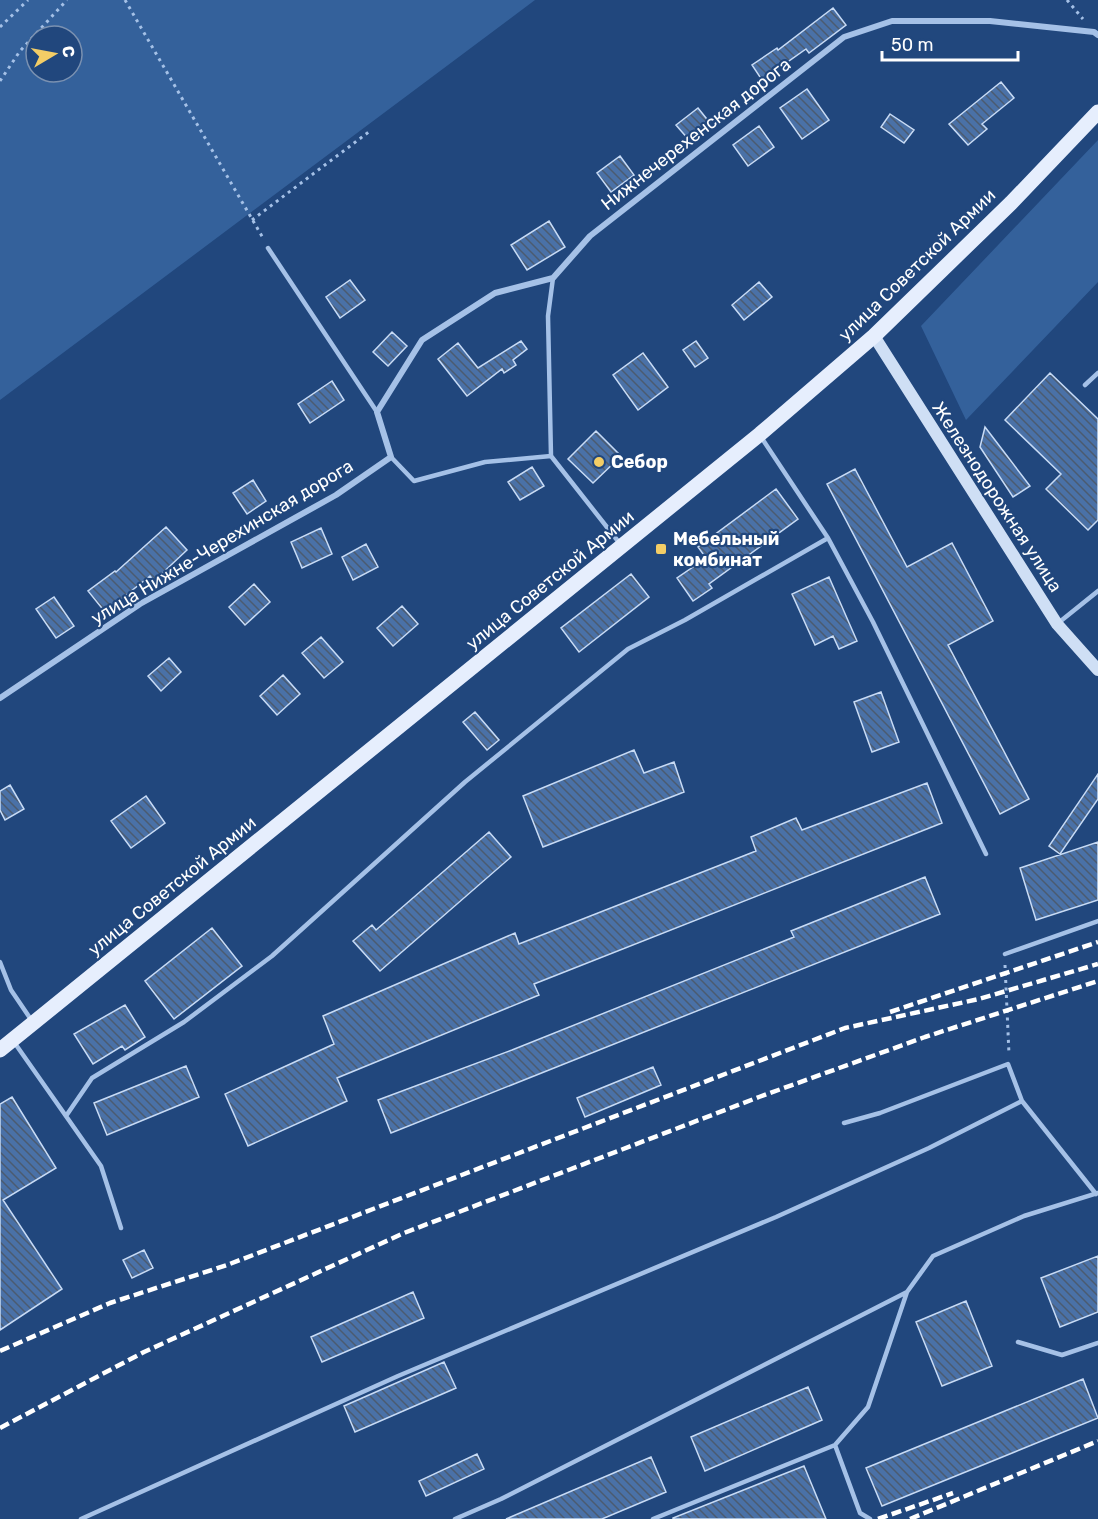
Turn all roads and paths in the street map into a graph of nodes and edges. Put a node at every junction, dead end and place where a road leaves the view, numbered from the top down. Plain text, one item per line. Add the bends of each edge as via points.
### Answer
1 (28, 0) edge
2 (67, 0) edge
3 (125, 0) edge
4 (1067, 0) edge
5 (0, 27) edge
6 (1096, 34) edge
7 (0, 81) edge
8 (1098, 112) edge
9 (370, 131) dead end
10 (252, 220) junction
11 (268, 248) joint
12 (554, 278) junction
13 (874, 336) junction
14 (1098, 374) edge
15 (1085, 385) dead end
16 (377, 412) junction
17 (760, 434) junction
18 (551, 456) junction
19 (391, 457) junction
20 (828, 538) junction
21 (623, 547) junction
22 (1098, 591) edge
23 (1057, 624) junction
24 (1098, 670) edge
25 (0, 698) edge
26 (986, 854) dead end
27 (1098, 921) edge
28 (1005, 954) joint
29 (0, 962) edge
30 (33, 1023) junction
31 (6, 1045) edge
32 (1008, 1064) junction
33 (1022, 1101) junction
34 (66, 1116) junction
35 (844, 1123) dead end
36 (1097, 1193) edge
37 (121, 1228) dead end
38 (907, 1292) junction
39 (1018, 1342) dead end
40 (1098, 1343) edge
41 (835, 1445) junction
42 (81, 1519) edge
43 (455, 1519) edge
44 (653, 1519) edge
45 (870, 1519) edge

1 - 5 path
2 - 7 path via 20,51
3 - 10 path
4 - 6 path
6 - 12 street, Нижнечерехенская дорога via 990,21 892,21 844,37 590,236
8 - 13 main road, улица Советской Армии
9 - 10 path
10 - 11 path
11 - 16 lane
12 - 16 street via 495,293 422,340
12 - 18 lane via 548,316
13 - 17 main road, улица Советской Армии
13 - 23 street, Железнодорожная улица
14 - 15 lane
16 - 19 street
17 - 20 lane
17 - 21 main road, улица Советской Армии
18 - 19 lane via 485,462 414,481
18 - 21 lane
19 - 25 street, улица Нижне-Черехинская дорога via 336,495 140,604
20 - 26 lane
20 - 34 lane via 628,649 465,782 272,956 184,1022 92,1078
21 - 30 main road, улица Советской Армии
22 - 23 lane
23 - 24 street, Железнодорожная улица
27 - 28 lane
28 - 32 path
29 - 30 lane via 11,990
30 - 31 main road, улица Советской Армии
31 - 34 lane
32 - 33 lane
32 - 35 lane
33 - 36 lane
33 - 42 lane via 776,1217 398,1376
34 - 37 lane via 101,1166
36 - 38 lane via 1024,1216 933,1256
38 - 41 lane via 868,1407
38 - 43 lane
39 - 40 lane via 1062,1355
41 - 44 lane
41 - 45 lane via 860,1513

